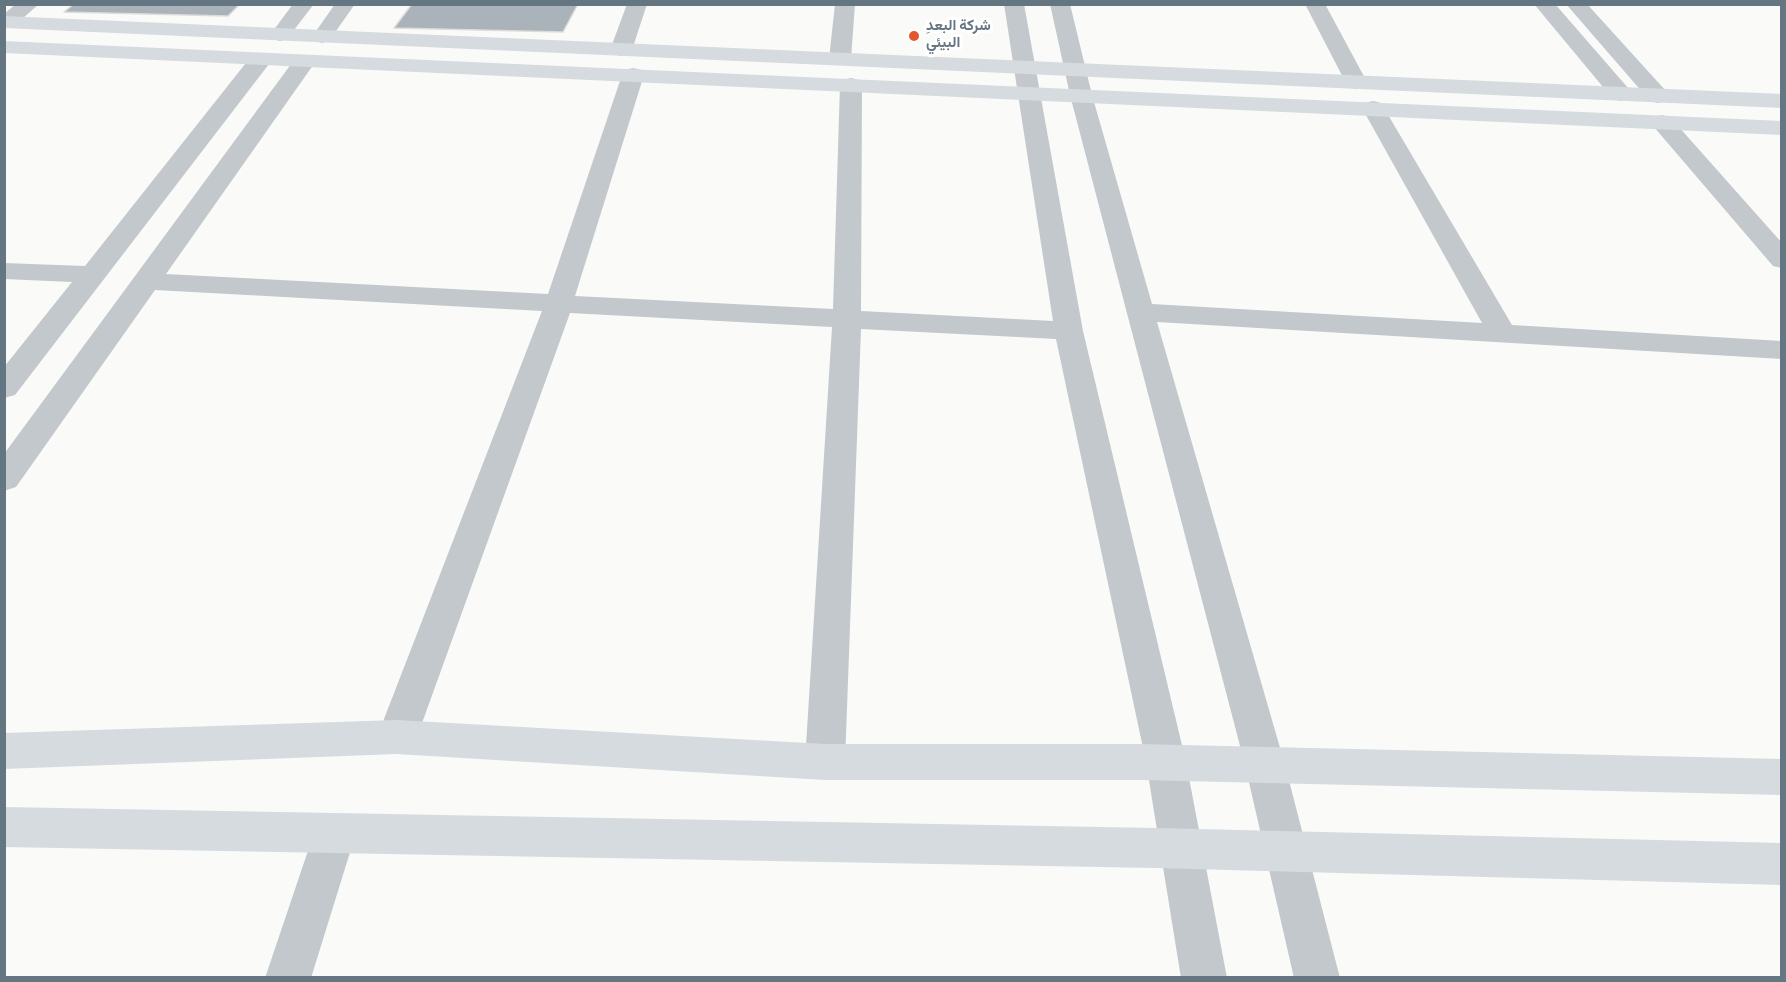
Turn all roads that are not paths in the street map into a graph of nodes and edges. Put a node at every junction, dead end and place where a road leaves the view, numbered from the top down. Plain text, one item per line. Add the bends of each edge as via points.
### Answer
1 (29, 4) edge
2 (304, 4) edge
3 (345, 4) edge
4 (637, 4) edge
5 (845, 4) edge
6 (1014, 4) edge
7 (1060, 4) edge
8 (1315, 4) edge
9 (1544, 4) edge
10 (1576, 4) edge
11 (6, 22) edge
12 (280, 35) junction
13 (322, 37) junction
14 (4, 46) edge
15 (261, 59) junction
16 (305, 61) junction
17 (627, 63) junction
18 (846, 72) junction
19 (1026, 80) junction
20 (1078, 82) junction
21 (1356, 82) junction
22 (1621, 94) junction
23 (1658, 96) junction
24 (1782, 101) edge
25 (1373, 108) junction
26 (1662, 122) junction
27 (1782, 128) edge
28 (1782, 260) edge
29 (4, 271) edge
30 (93, 275) junction
31 (147, 281) junction
32 (559, 303) junction
33 (1141, 312) junction
34 (847, 319) junction
35 (1068, 331) junction
36 (1502, 333) junction
37 (1782, 350) edge
38 (4, 388) edge
39 (4, 479) edge
40 (397, 737) junction
41 (4, 751) edge
42 (825, 762) junction
43 (1166, 762) junction
44 (1265, 765) junction
45 (1782, 777) edge
46 (4, 827) edge
47 (335, 833) junction
48 (1182, 849) junction
49 (1287, 851) junction
50 (1782, 864) edge
51 (288, 978) edge
52 (1204, 978) edge
53 (1317, 978) edge

1 - 11 street
2 - 12 street
3 - 13 street
4 - 17 street
5 - 18 street
6 - 19 street
7 - 20 street
8 - 21 street
9 - 22 street
10 - 23 street
11 - 12 main road
12 - 13 main road
13 - 17 main road
14 - 15 main road
15 - 16 main road
15 - 30 street
16 - 17 main road
16 - 31 street
17 - 18 main road
17 - 32 street
18 - 19 main road
18 - 34 street
19 - 20 main road
19 - 35 street
20 - 21 main road
20 - 25 main road
20 - 33 street
21 - 22 main road
22 - 23 main road
23 - 24 main road
25 - 26 main road
25 - 36 street
26 - 27 main road
26 - 28 street
29 - 30 street
30 - 38 street
31 - 32 street
31 - 39 street
32 - 34 street
32 - 40 street
33 - 36 street
33 - 44 street
34 - 35 street
34 - 42 street
35 - 43 street
36 - 37 street
40 - 41 main road
40 - 42 main road
42 - 43 main road
43 - 44 main road
43 - 48 street
44 - 45 main road
44 - 49 street
46 - 47 main road
47 - 48 main road
47 - 51 street
48 - 49 main road
48 - 52 street
49 - 50 main road
49 - 53 street

